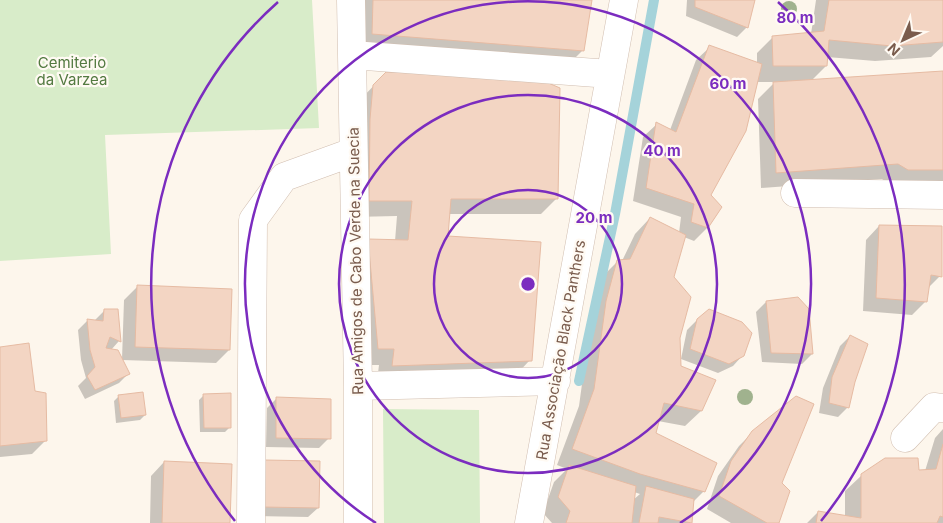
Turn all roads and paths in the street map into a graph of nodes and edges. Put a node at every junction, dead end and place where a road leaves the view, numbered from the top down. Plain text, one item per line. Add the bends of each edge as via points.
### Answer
1 (351, 0) edge
2 (624, 0) edge
3 (352, 55) junction
4 (610, 74) junction
5 (353, 152) junction
6 (795, 193) dead end
7 (943, 195) edge
8 (556, 381) junction
9 (358, 386) junction
10 (943, 408) edge
11 (905, 438) dead end
12 (251, 523) edge
13 (358, 523) edge
14 (529, 523) edge

1 - 3 street, Rua Amigos de Cabo Verde na Suecia
2 - 4 street, Rua Associação Black Panthers
3 - 4 street
3 - 5 street, Rua Amigos de Cabo Verde na Suecia
4 - 8 street, Rua Associação Black Panthers
5 - 9 street, Rua Amigos de Cabo Verde na Suecia
5 - 12 street via 284,178 253,220
6 - 7 street
8 - 9 street
8 - 14 street, Rua Associação Black Panthers
9 - 13 street, Rua Amigos de Cabo Verde na Suecia
10 - 11 street via 934,407

